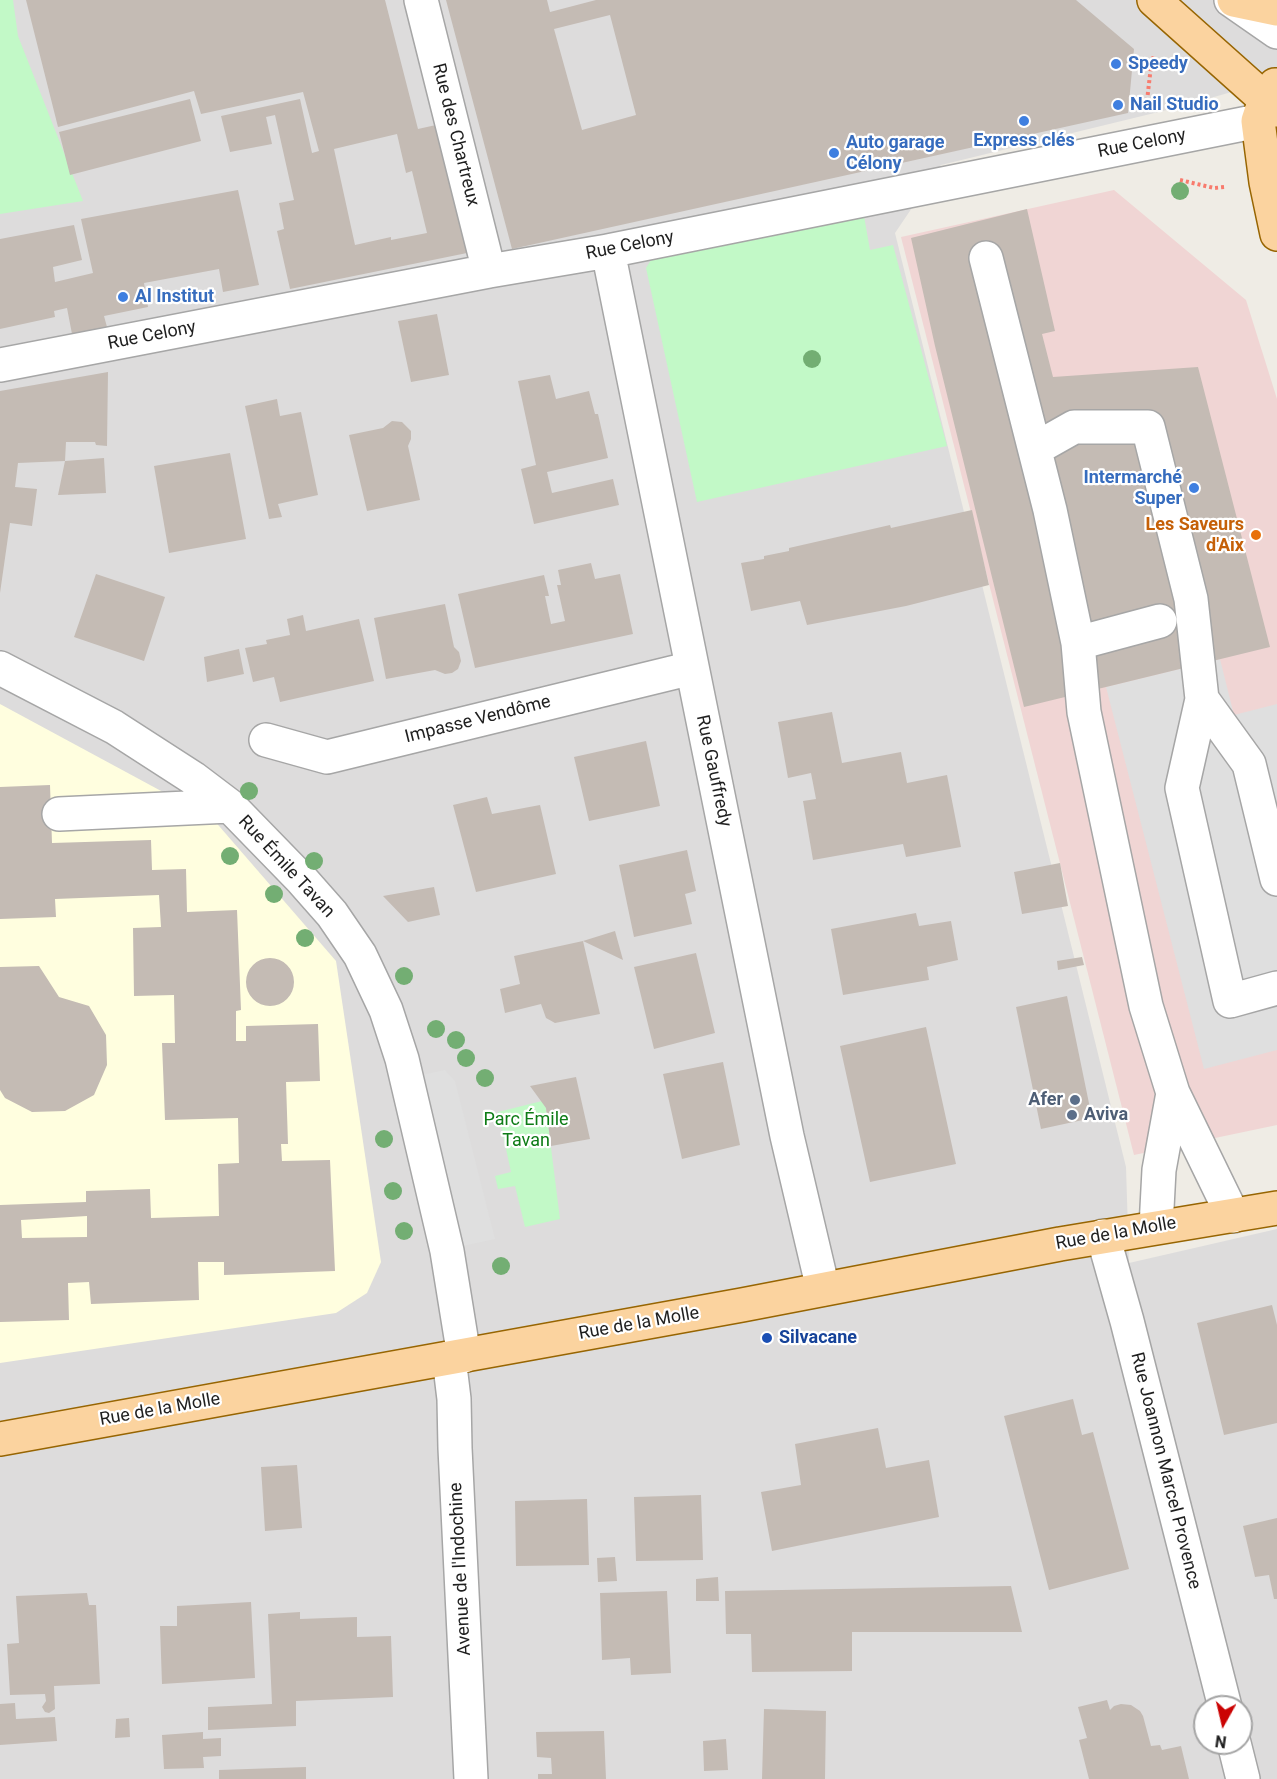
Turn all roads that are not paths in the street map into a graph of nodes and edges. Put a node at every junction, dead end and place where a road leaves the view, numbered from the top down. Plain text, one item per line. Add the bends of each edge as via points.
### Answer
1 (422, 0) edge
2 (1232, 0) edge
3 (1164, 9) edge
4 (1277, 9) edge
5 (1277, 32) edge
6 (1269, 103) edge
7 (1277, 234) edge
8 (608, 251) junction
9 (986, 258) dead end
10 (489, 271) junction
11 (0, 365) edge
12 (1035, 449) junction
13 (1160, 621) dead end
14 (1078, 643) junction
15 (0, 668) edge
16 (692, 668) junction
17 (1202, 699) junction
18 (266, 740) dead end
19 (230, 806) junction
20 (59, 814) dead end
21 (1277, 879) edge
22 (1277, 988) edge
23 (1173, 1093) junction
24 (1277, 1208) edge
25 (1233, 1216) junction
26 (1156, 1227) junction
27 (1103, 1236) junction
28 (823, 1290) junction
29 (456, 1357) junction
30 (0, 1439) edge
31 (1222, 1695) edge
32 (1237, 1755) edge
33 (471, 1779) edge
34 (1244, 1779) edge

1 - 10 street, Rue des Chartreux
2 - 4 main road
2 - 5 street
3 - 6 main road
6 - 7 main road via 1266,182
6 - 8 street, Rue Celony via 1151,142
8 - 10 street, Rue Celony
8 - 16 street, Rue Gauffredy
9 - 12 street
10 - 11 street, Rue Celony
12 - 14 street
12 - 17 street via 1074,427 1148,427 1191,599
13 - 14 street
14 - 23 street via 1084,712 1146,1006
15 - 19 street, Rue Émile Tavan via 114,727
16 - 18 street, Impasse Vendôme via 327,757
16 - 28 street, Rue Gauffredy via 787,1136
17 - 21 street via 1250,764
17 - 22 street via 1182,788 1230,1002
19 - 20 street
19 - 29 street, Rue Émile Tavan via 332,914 360,955 387,1010 447,1251
23 - 25 street
23 - 26 street via 1159,1170
24 - 25 main road, Rue de la Molle
25 - 26 main road, Rue de la Molle
26 - 27 main road, Rue de la Molle
27 - 28 main road, Rue de la Molle
27 - 31 street, Rue Joannon Marcel Provence
28 - 29 main road, Rue de la Molle
29 - 30 main road, Rue de la Molle
29 - 33 street, Avenue de l'Indochine via 455,1448
32 - 34 street

